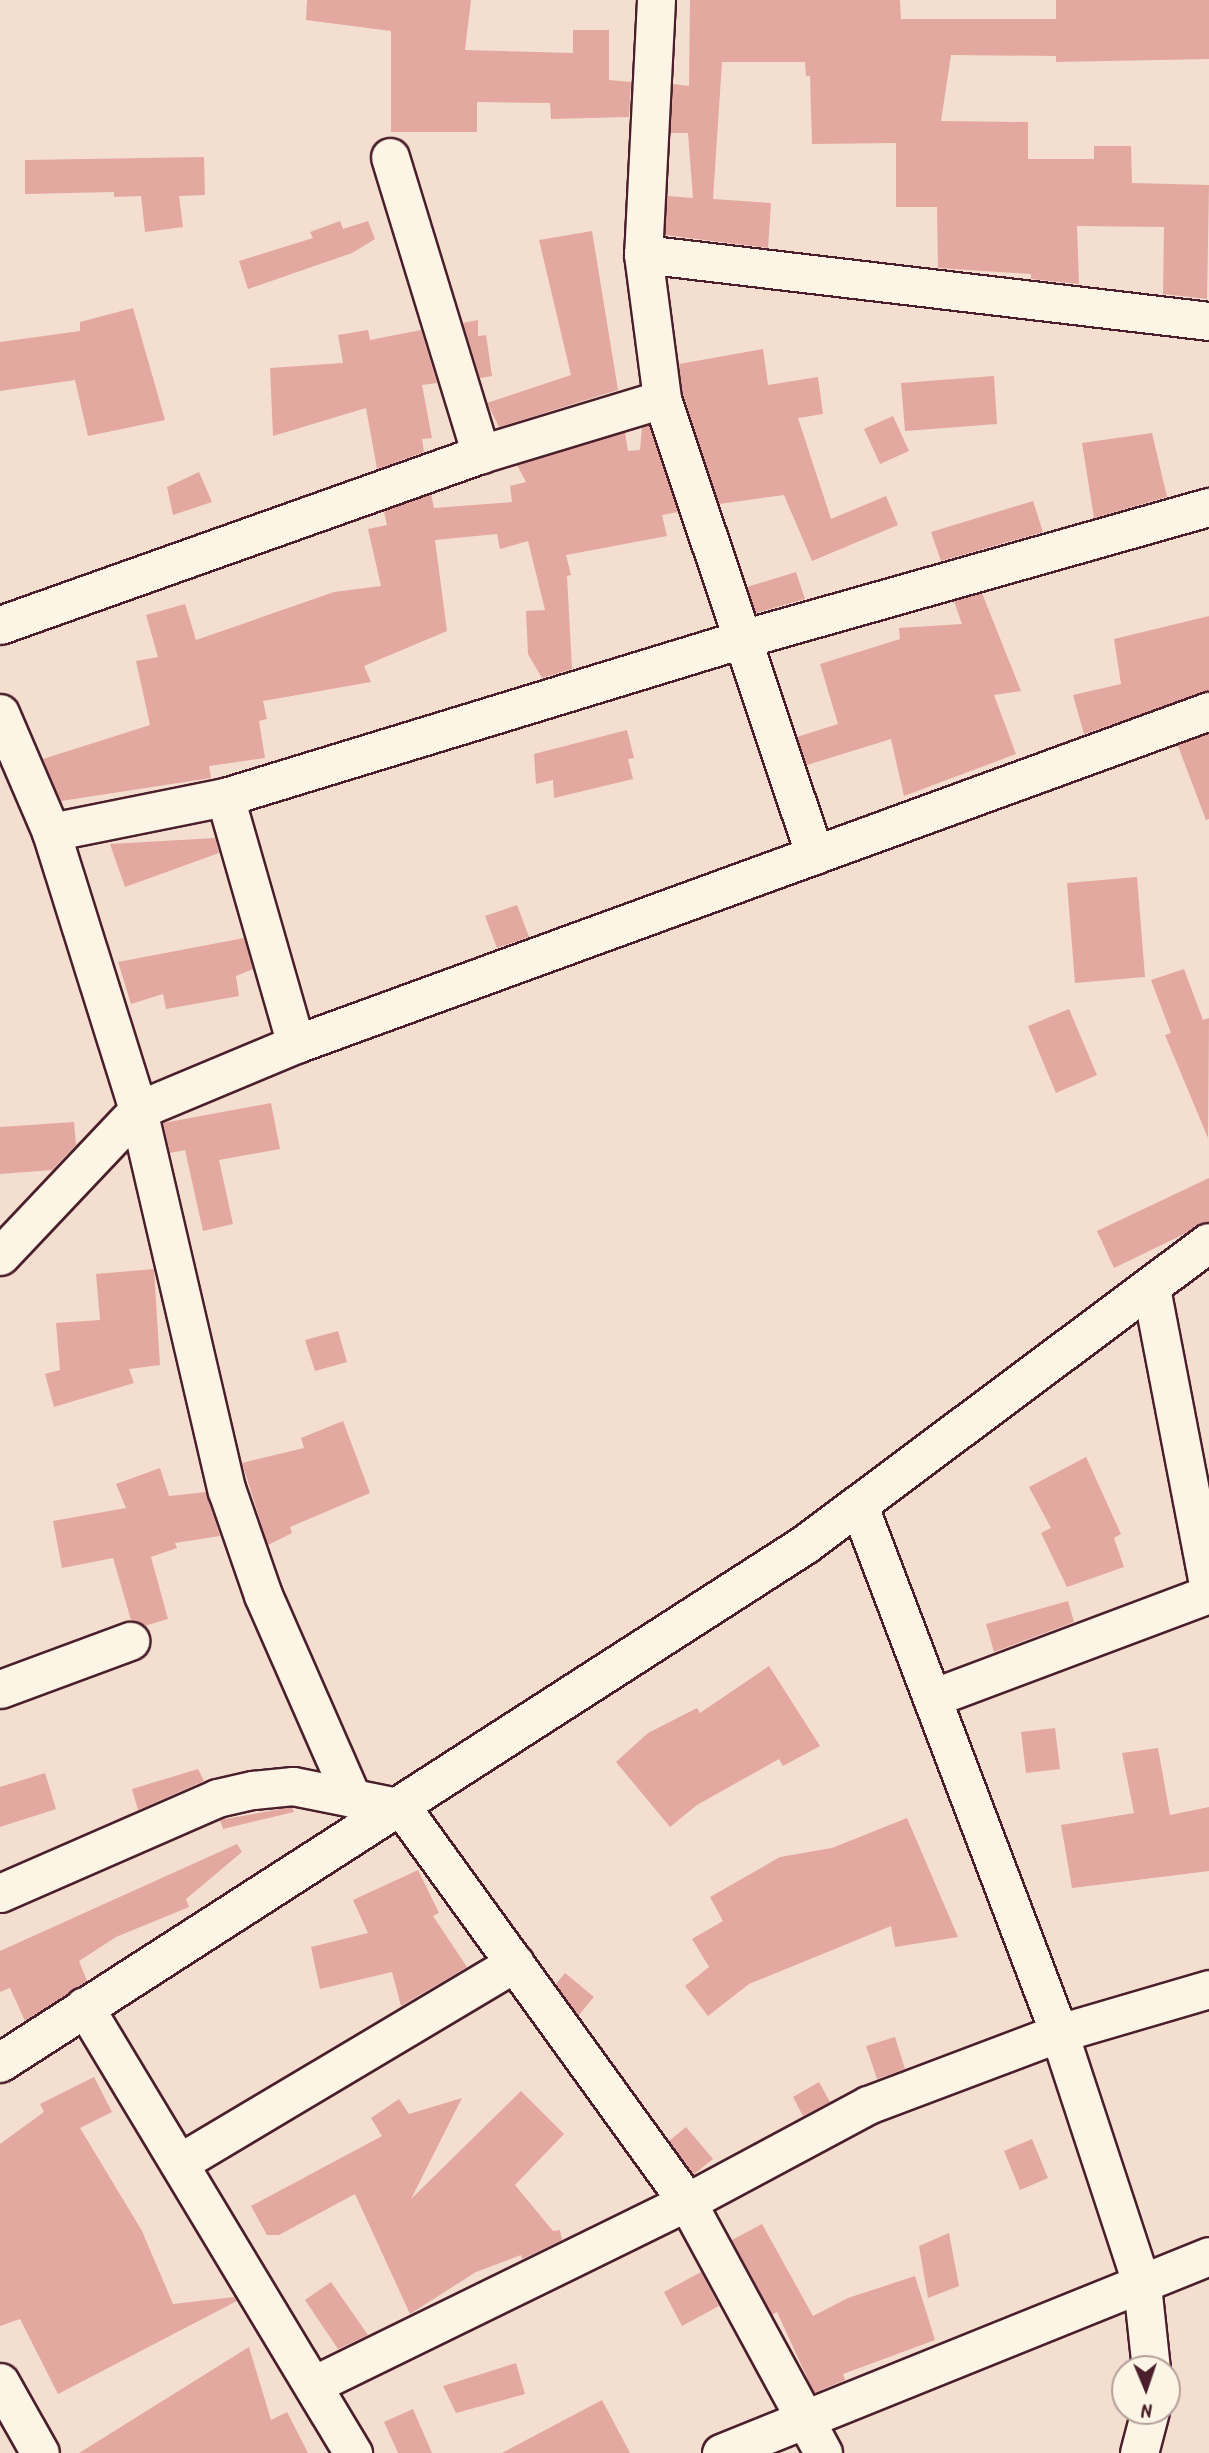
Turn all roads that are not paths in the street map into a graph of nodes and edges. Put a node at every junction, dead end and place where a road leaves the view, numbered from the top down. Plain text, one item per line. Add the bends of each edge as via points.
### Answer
1 (656, 0) edge
2 (390, 157) dead end
3 (643, 254) junction
4 (1209, 321) edge
5 (662, 400) junction
6 (481, 454) junction
7 (1209, 507) edge
8 (0, 625) edge
9 (742, 639) junction
10 (1209, 711) edge
11 (0, 713) edge
12 (225, 797) junction
13 (51, 832) junction
14 (815, 855) junction
15 (296, 1044) junction
16 (138, 1110) junction
17 (1209, 1243) edge
18 (0, 1256) edge
19 (1151, 1288) junction
20 (859, 1506) junction
21 (1209, 1588) edge
22 (1209, 1594) edge
23 (130, 1641) dead end
24 (0, 1689) edge
25 (932, 1698) junction
26 (352, 1798) junction
27 (402, 1808) junction
28 (0, 1893) edge
29 (515, 1963) junction
30 (1209, 1989) edge
31 (84, 2006) junction
32 (1059, 2033) junction
33 (0, 2063) edge
34 (179, 2163) junction
35 (687, 2202) junction
36 (1209, 2256) edge
37 (1142, 2285) junction
38 (1150, 2355) edge
39 (0, 2382) edge
40 (313, 2385) junction
41 (805, 2416) junction
42 (1146, 2425) edge
43 (40, 2453) edge
44 (353, 2453) edge
45 (721, 2453) edge
46 (823, 2453) edge
47 (1139, 2453) edge

1 - 3 street
2 - 6 street
3 - 4 street
3 - 5 street
5 - 6 street
5 - 9 street
6 - 8 street
7 - 9 street
9 - 12 street
9 - 14 street
10 - 14 street
11 - 13 street
12 - 13 street
12 - 15 street
13 - 16 street
14 - 15 street
15 - 16 street
16 - 18 street
16 - 26 street via 227,1490 263,1595
17 - 19 street
19 - 20 street
19 - 21 street
20 - 25 street
20 - 27 street
22 - 25 street
23 - 24 street
25 - 32 street
26 - 27 street
26 - 28 street via 293,1786 217,1798
27 - 29 street
27 - 31 street
29 - 34 street
29 - 35 street
30 - 32 street
31 - 33 street
31 - 34 street
32 - 35 street via 868,2105
32 - 37 street
34 - 40 street
35 - 40 street
35 - 41 street
36 - 37 street
37 - 38 street
37 - 41 street
39 - 43 street
40 - 44 street
41 - 45 street
41 - 46 street
42 - 47 street

